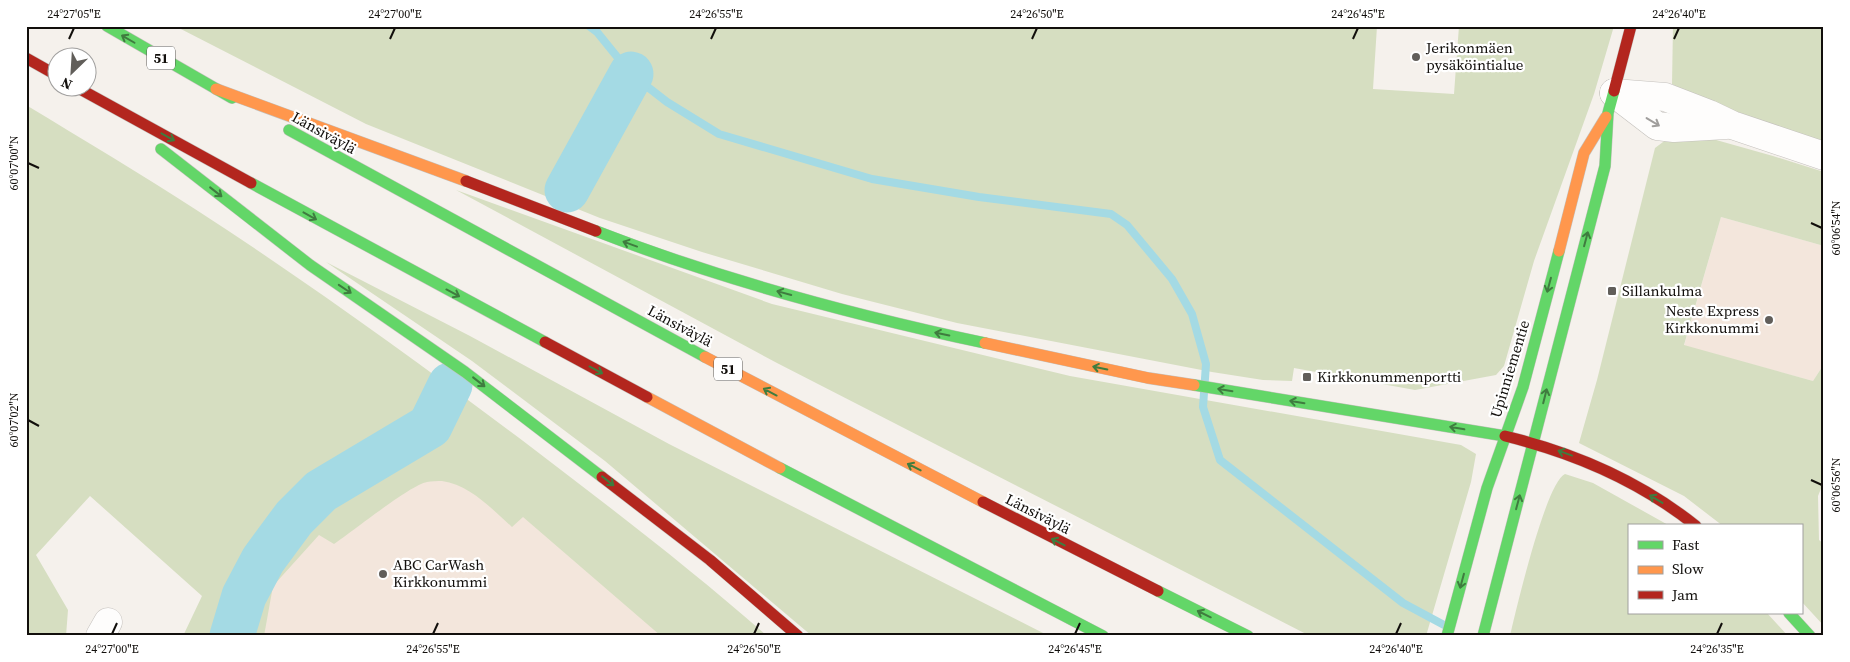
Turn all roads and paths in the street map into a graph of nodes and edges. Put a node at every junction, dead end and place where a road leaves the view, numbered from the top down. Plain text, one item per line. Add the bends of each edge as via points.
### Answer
1 (106, 26) edge
2 (1631, 26) edge
3 (26, 58) edge
4 (48, 70) edge
5 (216, 89) junction
6 (95, 98) edge
7 (96, 98) edge
8 (1611, 103) junction
9 (1824, 156) edge
10 (1505, 436) junction
11 (1534, 444) junction
12 (1693, 524) edge
13 (1790, 614) edge
14 (798, 636) edge
15 (1103, 636) edge
16 (1248, 636) edge
17 (1447, 636) edge
18 (1483, 636) edge
19 (1810, 636) edge

5 -> 1 main road, Länsiväylä / 51
2 - 8 main road, Upinniementie
3 - 4 main road
10 -> 5 main road via 1148,378 904,326 726,277 629,244
16 -> 5 main road, Länsiväylä / 51 via 790,402 448,219
6 -> 14 main road via 310,265 465,372 710,560
7 -> 15 main road via 772,464
8 - 9 street via 1665,97 1732,125
8 -> 10 main road, Upinniementie via 1584,153 1523,387
11 -> 8 main road, Upinniementie via 1605,166
10 - 11 main road
10 -> 17 main road, Upinniementie
12 -> 11 main road via 1644,491 1595,466 1564,452
18 -> 11 main road, Upinniementie
13 - 19 main road

